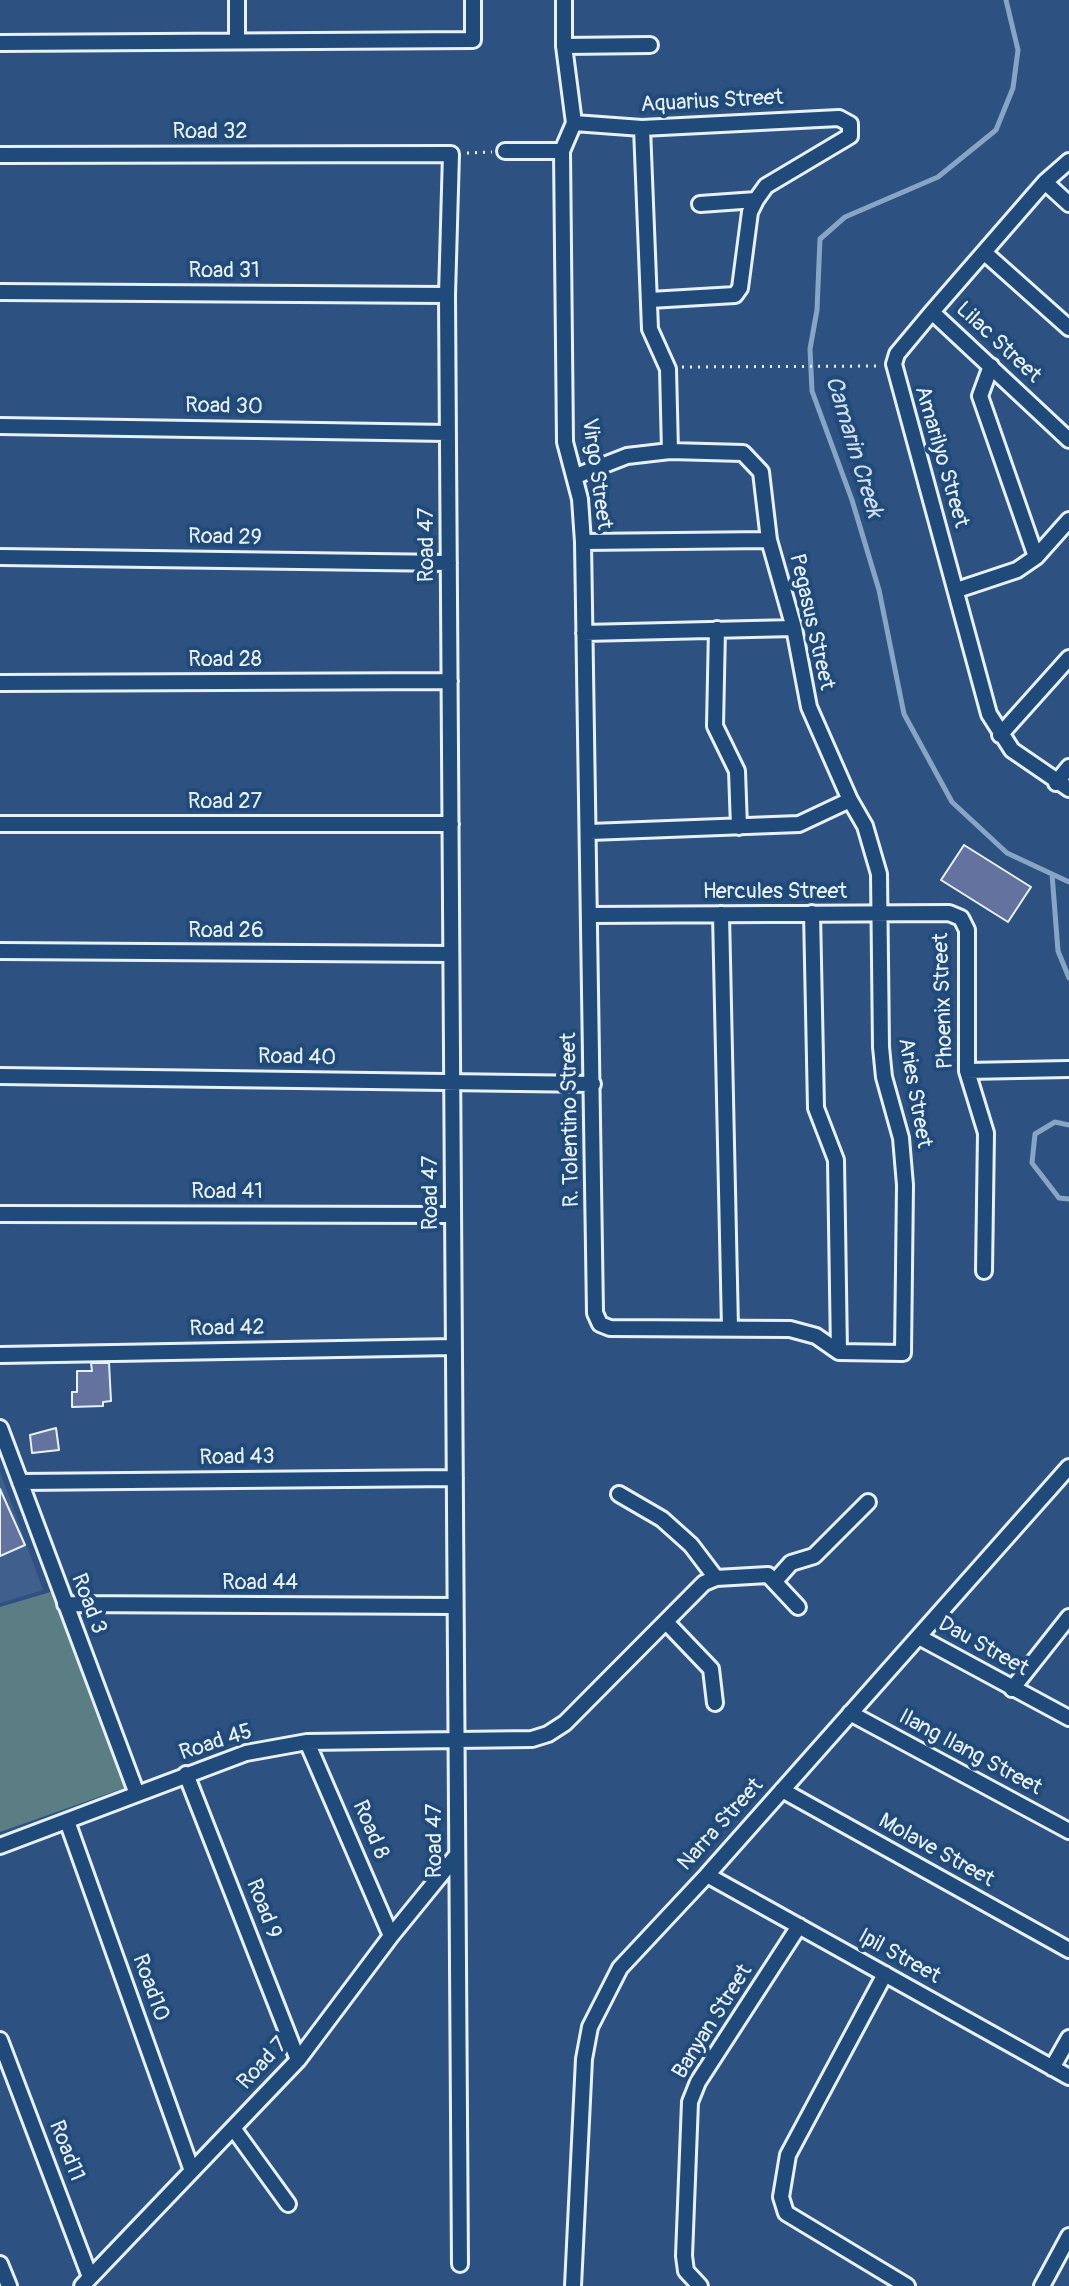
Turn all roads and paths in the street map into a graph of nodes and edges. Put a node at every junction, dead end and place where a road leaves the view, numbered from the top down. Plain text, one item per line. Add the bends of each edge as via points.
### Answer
1 (237, 0) edge
2 (473, 0) edge
3 (564, 0) edge
4 (237, 41) junction
5 (0, 43) edge
6 (650, 45) dead end
7 (564, 46) junction
8 (574, 123) junction
9 (642, 128) junction
10 (505, 151) joint
11 (562, 151) junction
12 (451, 154) junction
13 (0, 155) edge
14 (1069, 161) edge
15 (1045, 182) junction
16 (756, 200) junction
17 (700, 204) dead end
18 (1069, 204) edge
19 (986, 254) junction
20 (0, 292) edge
21 (447, 295) junction
22 (650, 300) junction
23 (932, 312) junction
24 (1069, 328) edge
25 (894, 364) junction
26 (991, 366) junction
27 (668, 369) junction
28 (0, 426) edge
29 (448, 433) junction
30 (1069, 440) edge
31 (670, 451) junction
32 (576, 476) junction
33 (1069, 520) edge
34 (769, 540) junction
35 (583, 542) junction
36 (0, 557) edge
37 (1036, 557) junction
38 (449, 563) junction
39 (957, 590) junction
40 (794, 628) junction
41 (717, 629) junction
42 (584, 633) junction
43 (1069, 658) edge
44 (450, 681) junction
45 (0, 683) edge
46 (1000, 735) junction
47 (1069, 767) edge
48 (1062, 786) edge
49 (850, 800) junction
50 (0, 824) edge
51 (451, 824) junction
52 (739, 827) junction
53 (590, 832) junction
54 (812, 913) junction
55 (880, 913) junction
56 (721, 914) junction
57 (589, 915) junction
58 (961, 918) joint
59 (0, 951) edge
60 (451, 954) junction
61 (1069, 1069) edge
62 (967, 1071) junction
63 (0, 1076) edge
64 (452, 1082) junction
65 (593, 1084) junction
66 (0, 1214) edge
67 (453, 1215) junction
68 (984, 1271) dead end
69 (730, 1328) junction
70 (454, 1347) junction
71 (839, 1352) junction
72 (0, 1355) edge
73 (0, 1428) edge
74 (1069, 1467) edge
75 (455, 1478) junction
76 (20, 1482) junction
77 (619, 1494) dead end
78 (868, 1502) dead end
79 (716, 1578) junction
80 (775, 1581) junction
81 (65, 1604) junction
82 (455, 1606) junction
83 (798, 1607) dead end
84 (1069, 1617) edge
85 (668, 1624) junction
86 (919, 1637) junction
87 (1012, 1689) junction
88 (715, 1703) dead end
89 (850, 1713) junction
90 (1069, 1718) edge
91 (457, 1741) junction
92 (307, 1742) junction
93 (186, 1774) junction
94 (782, 1790) junction
95 (137, 1794) junction
96 (67, 1821) junction
97 (1069, 1831) edge
98 (0, 1846) edge
99 (457, 1855) junction
100 (707, 1875) junction
101 (799, 1926) junction
102 (391, 1936) junction
103 (1069, 1950) edge
104 (885, 1974) junction
105 (1069, 2038) edge
106 (0, 2040) edge
107 (298, 2060) junction
108 (1052, 2068) junction
109 (1069, 2077) edge
110 (233, 2128) junction
111 (192, 2171) junction
112 (288, 2204) dead end
113 (1069, 2236) edge
114 (0, 2264) edge
115 (460, 2264) dead end
116 (86, 2282) edge
117 (9, 2286) edge
118 (573, 2286) edge
119 (700, 2286) edge
120 (907, 2286) edge
121 (1042, 2286) edge

1 - 4 street
2 - 4 street via 473,40
3 - 7 street
4 - 5 street
6 - 7 street
7 - 8 street
8 - 9 street, Aquarius Street
8 - 11 street, Virgo Street
9 - 16 street, Aquarius Street via 839,118 850,124 850,136 766,186
9 - 22 street
10 - 11 street
10 - 12 path
11 - 32 street, Virgo Street via 565,442
12 - 13 street, Road 32
12 - 21 street, Road 47
14 - 15 street, Amarilyo Street
15 - 18 street
15 - 19 street, Amarilyo Street
16 - 17 street
16 - 22 street via 735,295
19 - 23 street, Amarilyo Street
19 - 24 street
20 - 21 street, Road 31
21 - 29 street, Road 47
22 - 27 street via 650,329
23 - 25 street, Amarilyo Street
23 - 26 street, Lilac Street
25 - 27 path
25 - 39 street, Amarilyo Street
26 - 30 street, Lilac Street
26 - 37 street via 980,396
27 - 31 street
28 - 29 street, Road 30
29 - 38 street, Road 47
31 - 32 street via 627,456
31 - 34 street, Pegasus Street via 743,453 761,472
32 - 35 street, Virgo Street
33 - 37 street
34 - 35 street
34 - 40 street, Pegasus Street
35 - 42 street, Virgo Street
36 - 38 street, Road 29
37 - 39 street via 1017,570
38 - 44 street, Road 47
39 - 46 street, Amarilyo Street via 989,714
40 - 41 street
40 - 49 street, Pegasus Street via 809,707
41 - 42 street
41 - 52 street via 715,726 737,771
42 - 53 street, Virgo Street
43 - 46 street
44 - 45 street, Road 28
44 - 51 street, Road 47
46 - 48 street, Amarilyo Street
47 - 48 street
49 - 52 street via 799,824
49 - 55 street, Aries Street via 874,849
50 - 51 street, Road 27
51 - 60 street, Road 47
52 - 53 street
53 - 57 street, Virgo Street
54 - 55 street, Hercules Street
54 - 56 street, Hercules Street
54 - 71 street via 816,1108 836,1160
55 - 58 street, Hercules Street via 949,913
55 - 71 street, Aries Street via 881,1047 901,1138 905,1185 903,1353
56 - 57 street, Hercules Street
56 - 69 street
57 - 65 street, R. Tolentino Street
58 - 62 street, Phoenix Street via 967,930
59 - 60 street, Road 26
60 - 64 street, Road 47
61 - 62 street
62 - 68 street, Phoenix Street via 986,1133
63 - 64 street, Road 40
64 - 65 street, Road 40
64 - 67 street, Road 47
65 - 69 street, R. Tolentino Street via 595,1313 600,1324
66 - 67 street, Road 41
67 - 70 street, Road 47
69 - 71 street via 790,1329 816,1336
70 - 72 street, Road 42
70 - 75 street, Road 47
73 - 76 street, Road 3
74 - 86 street, Narra Street
75 - 76 street, Road 43
75 - 82 street, Road 47
76 - 81 street, Road 3
77 - 79 street via 662,1519
78 - 80 street via 814,1556 791,1563
79 - 80 street via 768,1575
79 - 85 street, Road 45 via 704,1583
80 - 83 street
81 - 82 street, Road 44
81 - 95 street, Road 3
82 - 91 street, Road 47
84 - 87 street
85 - 88 street via 711,1669
85 - 91 street, Road 45 via 548,1734
86 - 87 street, Dau Street
86 - 89 street, Narra Street
87 - 90 street, Dau Street
89 - 94 street, Narra Street
89 - 97 street, Ilang Ilang Street
91 - 92 street, Road 45
91 - 99 street, Road 47
92 - 93 street, Road 45 via 246,1753
92 - 102 street, Road 8
93 - 95 street, Road 45
93 - 107 street, Road 9
94 - 100 street, Narra Street
94 - 103 street, Molave Street
95 - 96 street, Road 45
96 - 98 street, Road 45
96 - 111 street, Road10
99 - 102 street, Road 7
99 - 115 street, Road 47
100 - 101 street, Ipil Street
100 - 118 street, Narra Street via 620,1968 590,2027
101 - 104 street, Ipil Street
101 - 119 street, Banyan Street via 690,2102 684,2256 686,2271
102 - 107 street, Road 7
104 - 108 street, Ipil Street
104 - 120 street via 788,2155 781,2197 786,2213
105 - 108 street
106 - 116 street, Road11
107 - 110 street, Road 7
108 - 109 street, Ipil Street
110 - 111 street, Road 7
110 - 112 street
111 - 116 street, Road 7
113 - 121 street
114 - 117 street

